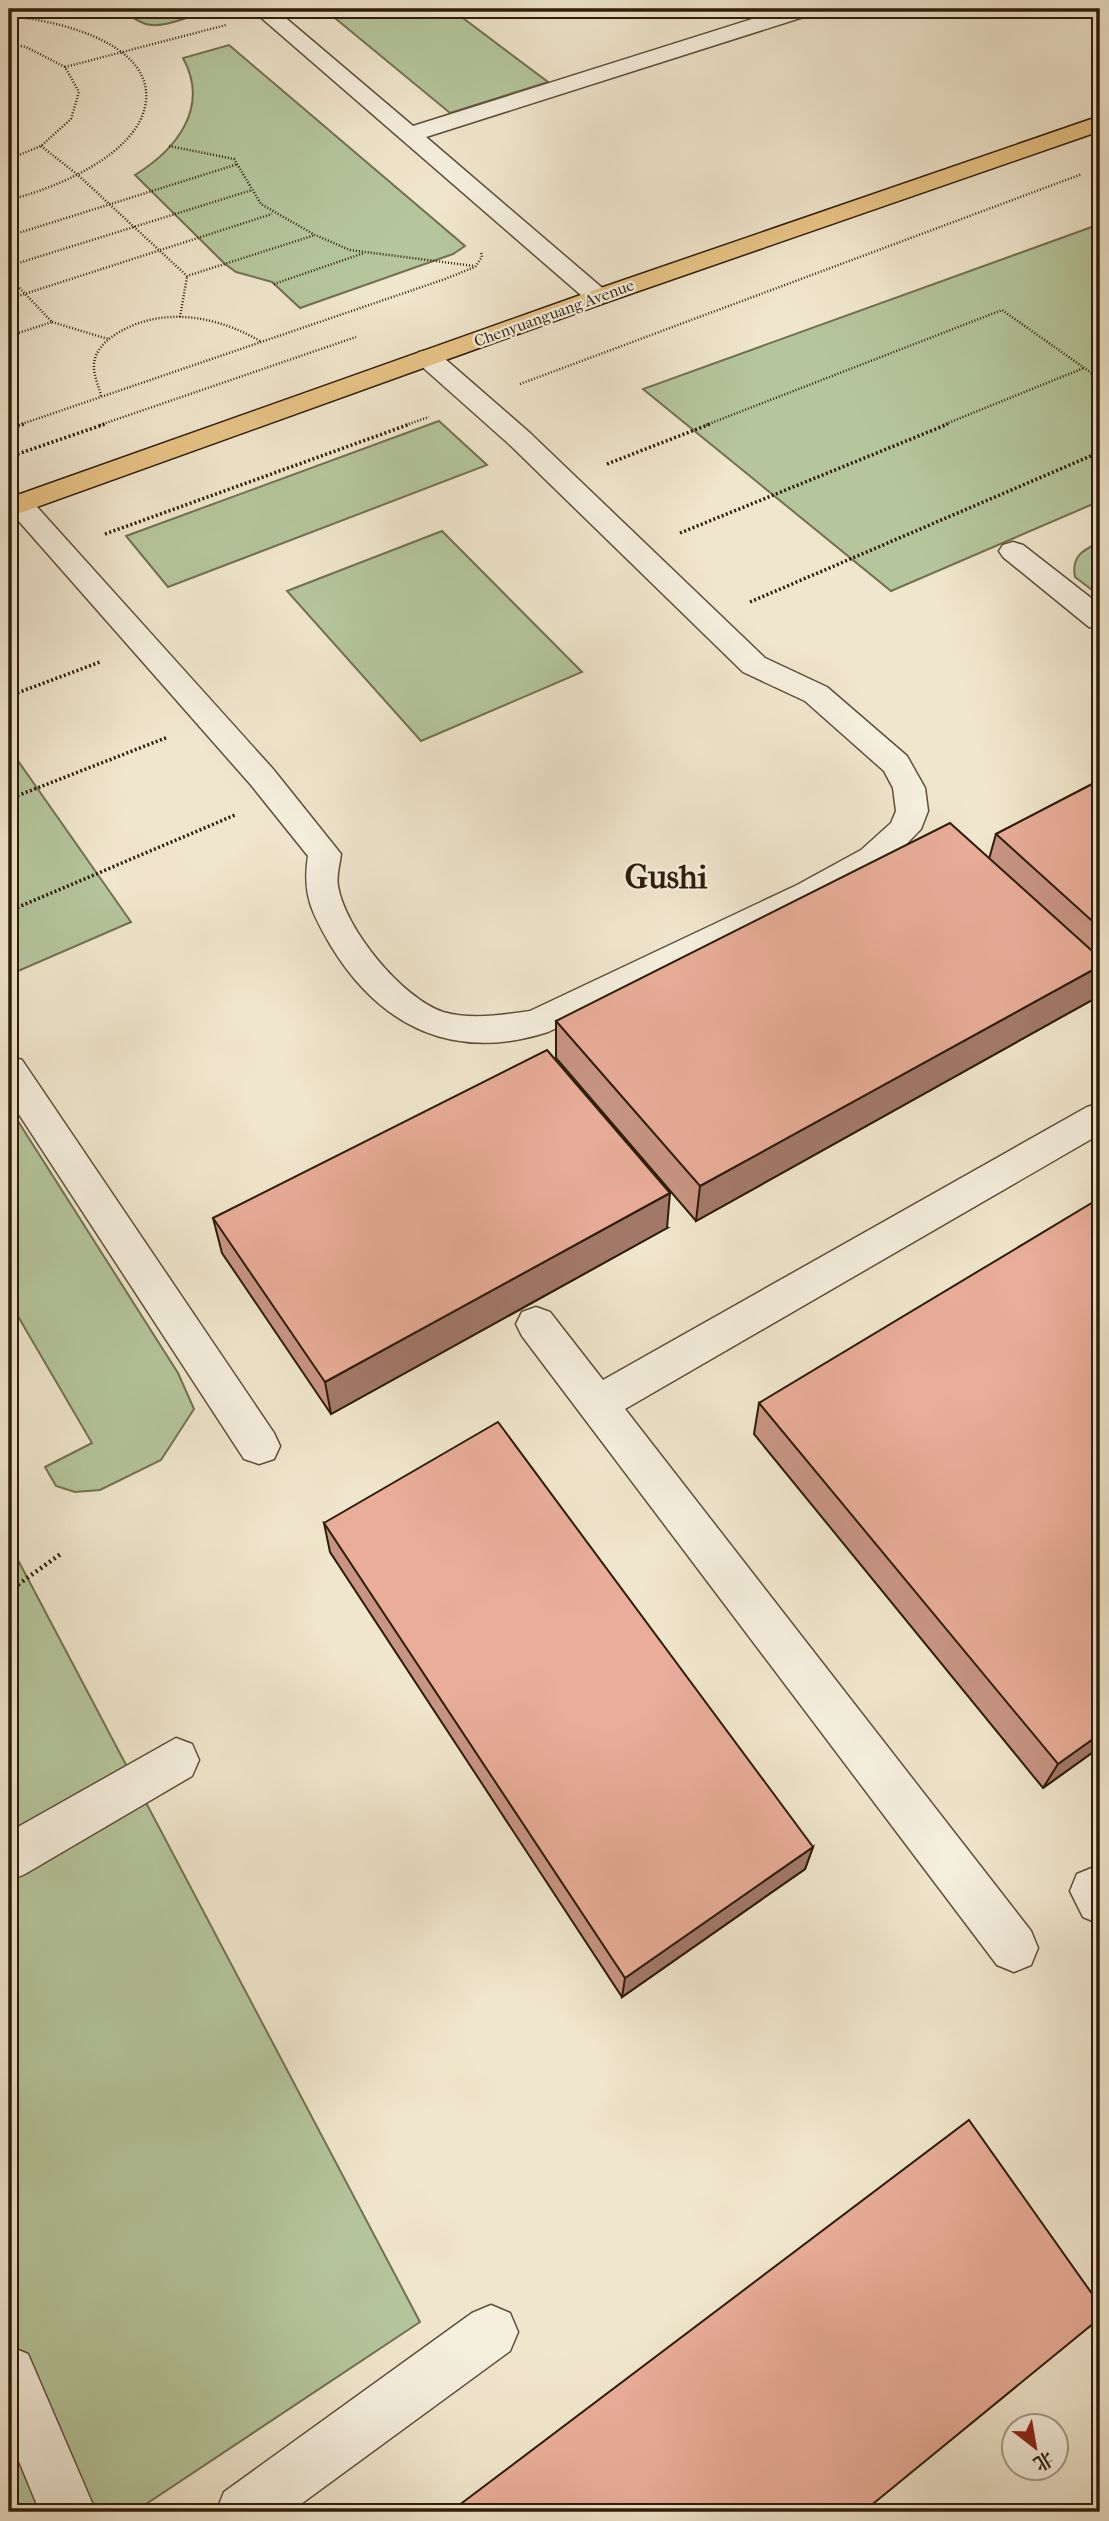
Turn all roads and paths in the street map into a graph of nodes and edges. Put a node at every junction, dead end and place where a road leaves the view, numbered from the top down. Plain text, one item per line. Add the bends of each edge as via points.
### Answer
1 (262, 9) edge
2 (806, 9) edge
3 (9, 16) edge
4 (228, 24) dead end
5 (9, 44) edge
6 (122, 51) junction
7 (65, 67) junction
8 (1100, 123) edge
9 (409, 135) junction
10 (41, 146) junction
11 (169, 146) dead end
12 (9, 159) edge
13 (238, 164) junction
14 (1087, 172) dead end
15 (78, 175) junction
16 (252, 190) junction
17 (9, 200) edge
18 (110, 204) junction
19 (273, 214) junction
20 (135, 227) junction
21 (315, 235) junction
22 (9, 236) edge
23 (160, 250) junction
24 (365, 253) junction
25 (9, 266) edge
26 (187, 276) junction
27 (9, 277) edge
28 (274, 284) dead end
29 (25, 294) junction
30 (598, 297) junction
31 (9, 299) edge
32 (180, 317) junction
33 (52, 322) junction
34 (9, 336) edge
35 (108, 340) junction
36 (261, 341) junction
37 (428, 358) junction
38 (1084, 367) junction
39 (1100, 379) edge
40 (102, 396) junction
41 (476, 400) junction
42 (9, 429) edge
43 (1100, 452) edge
44 (564, 480) junction
45 (14, 506) edge
46 (59, 551) junction
47 (636, 551) junction
48 (1013, 551) dead end
49 (708, 620) junction
50 (1100, 620) edge
51 (143, 646) junction
52 (9, 696) edge
53 (209, 720) junction
54 (278, 796) junction
55 (9, 799) edge
56 (9, 911) edge
57 (9, 1070) edge
58 (1100, 1117) edge
59 (536, 1324) dead end
60 (599, 1403) junction
61 (259, 1446) dead end
62 (62, 1553) dead end
63 (9, 1591) edge
64 (176, 1760) dead end
65 (9, 1858) edge
66 (1014, 1948) dead end
67 (491, 2332) dead end
68 (9, 2373) edge
69 (68, 2512) edge
70 (244, 2512) edge

1 - 9 street
2 - 9 street
3 - 6 path via 84,30
4 - 6 path
5 - 7 path via 26,47
6 - 7 path
6 - 15 path via 144,79 144,111 122,145
7 - 10 path via 79,92 71,119
8 - 30 main road, Chenyuanguang Avenue
9 - 30 street
10 - 12 path
10 - 15 path
11 - 13 path via 218,154
13 - 16 path
13 - 18 path
14 - 41 path
15 - 17 path
15 - 18 path
16 - 19 path
16 - 20 path
18 - 20 path
18 - 22 path
19 - 21 path
19 - 23 path
20 - 23 path
20 - 25 path
21 - 24 path
21 - 26 path
23 - 26 path
23 - 29 path
24 - 28 path
24 - 36 path via 475,267
26 - 32 path
27 - 29 path
29 - 31 path
29 - 33 path
30 - 37 main road, Chenyuanguang Avenue
32 - 35 path via 139,322
32 - 36 path via 223,323
33 - 34 path
33 - 35 path
35 - 40 path via 94,362
36 - 40 path
37 - 41 street
37 - 45 main road, Chenyuanguang Avenue
38 - 39 path
38 - 44 path via 1002,310
38 - 47 path
40 - 42 path
41 - 44 street
41 - 46 path
43 - 49 path
44 - 47 street
45 - 46 street
46 - 51 street
47 - 49 street
48 - 50 street
49 - 54 street via 754,666 816,694 896,764 909,788 912,811 905,829 873,858 809,894 536,1023 494,1031 458,1027 430,1022 396,1000 352,949 321,885 325,854
51 - 52 path
51 - 53 street
53 - 54 street
53 - 55 path
54 - 56 path
57 - 61 street
58 - 60 street
59 - 60 street
60 - 66 street
62 - 63 path
64 - 65 street
67 - 70 street
68 - 69 street

